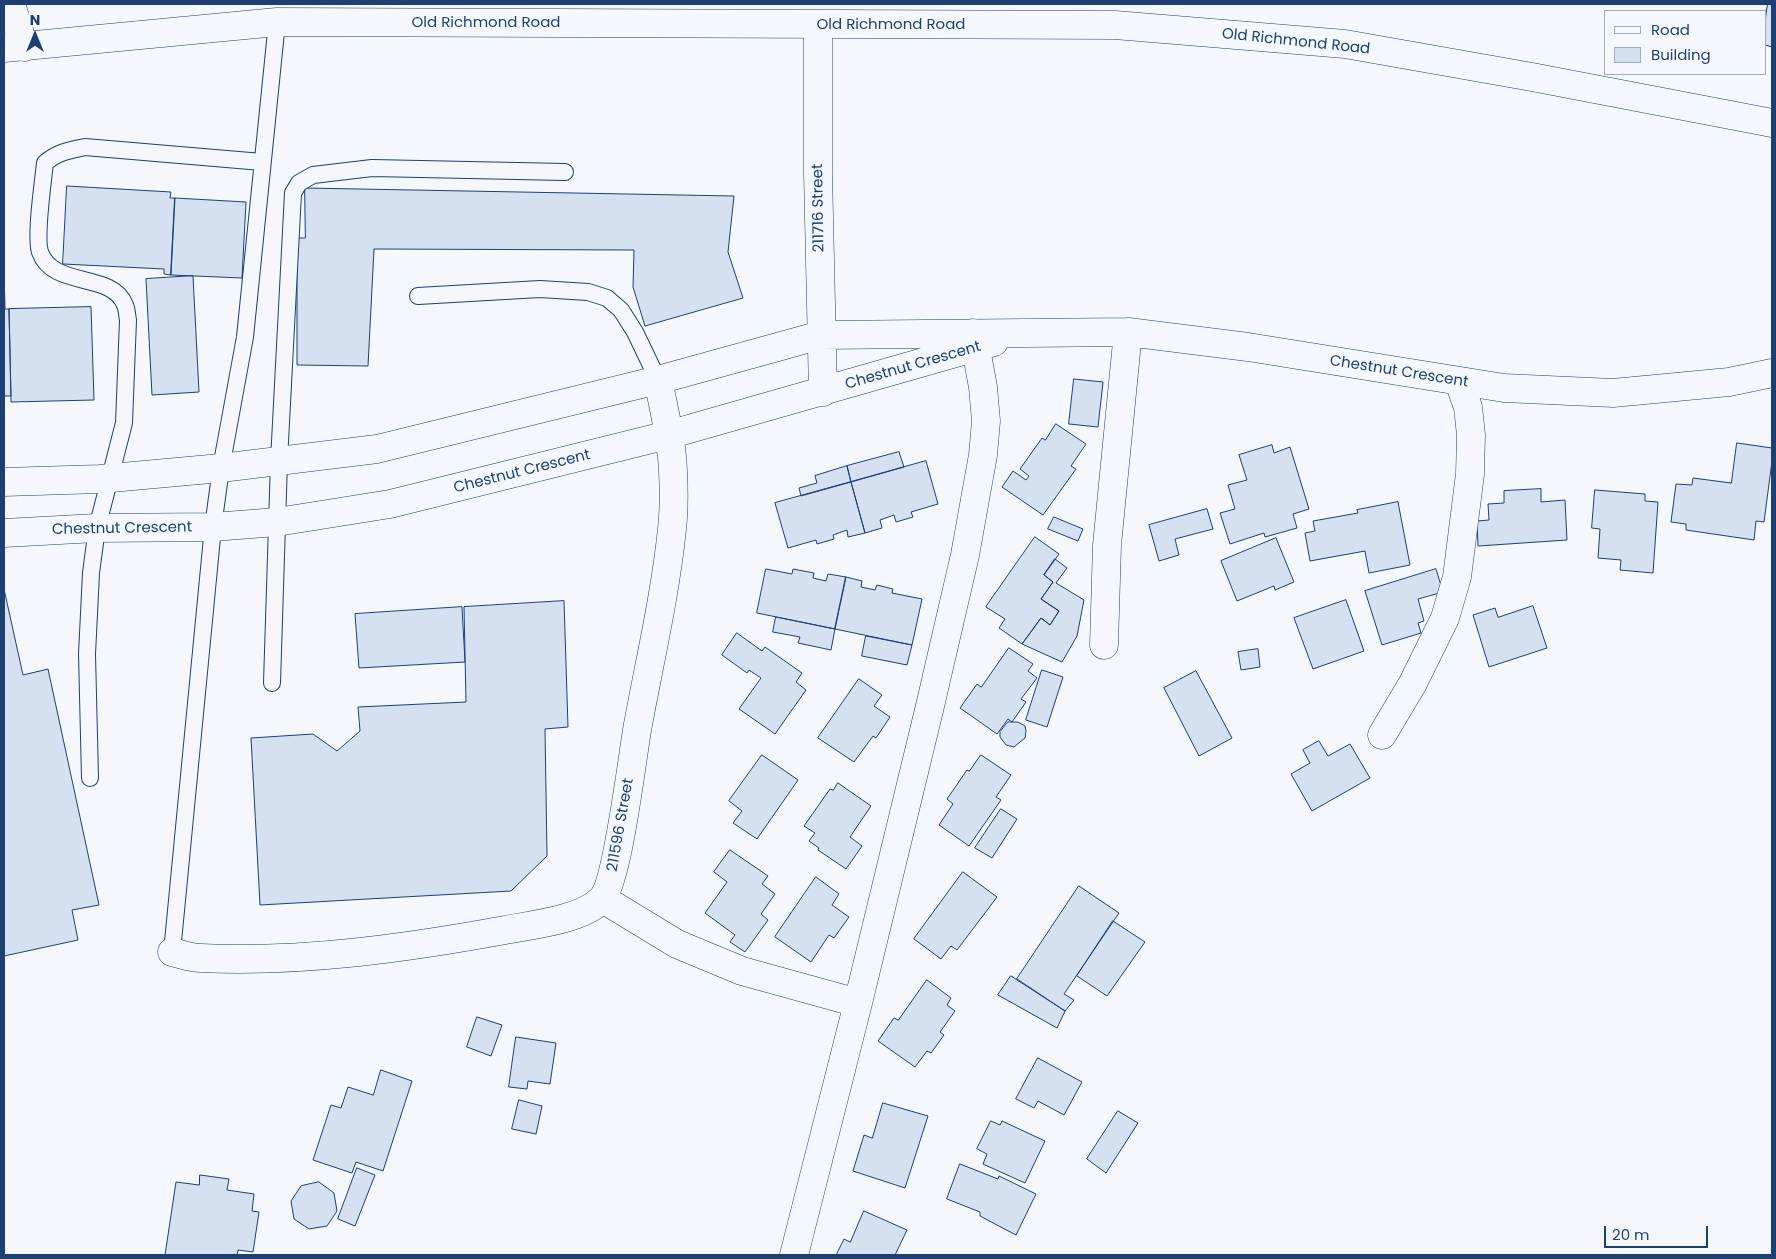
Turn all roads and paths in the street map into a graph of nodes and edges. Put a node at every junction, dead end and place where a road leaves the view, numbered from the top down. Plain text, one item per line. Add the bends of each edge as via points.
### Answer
1 (11, 4) edge
2 (277, 22) junction
3 (818, 25) junction
4 (14, 48) edge
5 (1772, 123) edge
6 (262, 162) junction
7 (565, 172) dead end
8 (418, 296) dead end
9 (1128, 332) junction
10 (821, 335) junction
11 (974, 340) junction
12 (1772, 373) edge
13 (658, 380) junction
14 (1459, 382) junction
15 (824, 392) junction
16 (668, 435) junction
17 (280, 461) junction
18 (221, 468) junction
19 (110, 478) junction
20 (4, 482) edge
21 (277, 522) junction
22 (212, 527) junction
23 (97, 528) junction
24 (4, 533) edge
25 (1104, 645) dead end
26 (272, 684) dead end
27 (1382, 736) dead end
28 (90, 778) dead end
29 (602, 899) junction
30 (172, 952) joint
31 (858, 1003) junction
32 (794, 1255) edge

1 - 4 street
2 - 3 street, Old Richmond Road
2 - 4 street, Old Richmond Road
2 - 6 lane
3 - 5 street, Old Richmond Road via 1115,25 1345,44
3 - 10 street, 211716 Street
6 - 18 lane via 245,337
6 - 19 lane via 85,146 53,156 46,163 38,243 44,260 56,272 114,291 124,303 128,320 124,423
7 - 17 lane via 372,168 313,175 299,184 292,202
8 - 13 lane via 540,289 588,292 607,298 621,310 635,332
9 - 11 street, Chestnut Crescent via 1027,332
9 - 14 street, Chestnut Crescent via 1248,347
9 - 25 street via 1107,545
10 - 11 street, Chestnut Crescent
10 - 13 street, Chestnut Crescent
10 - 15 street, 211716 Street
11 - 15 street, Chestnut Crescent
11 - 31 street via 986,421 983,455 965,555
12 - 14 street, Chestnut Crescent via 1729,382 1614,393 1504,388
13 - 16 street, 211596 Street
13 - 17 street, Chestnut Crescent via 377,449
14 - 27 street via 1468,407 1471,435 1470,474 1457,577 1445,618
15 - 16 street, Chestnut Crescent
16 - 21 street, Chestnut Crescent via 390,504
16 - 29 street, 211596 Street via 674,470 671,538 613,875
17 - 18 street, Chestnut Crescent
17 - 21 lane
18 - 19 street, Chestnut Crescent
18 - 22 lane
19 - 20 street, Chestnut Crescent
19 - 23 lane
21 - 22 street, Chestnut Crescent
21 - 26 lane
22 - 23 street, Chestnut Crescent
22 - 30 lane
23 - 24 street, Chestnut Crescent
23 - 28 lane via 87,654
29 - 30 street via 590,908 554,921 375,950 234,959 197,958
29 - 31 street via 676,944 734,968
31 - 32 street

